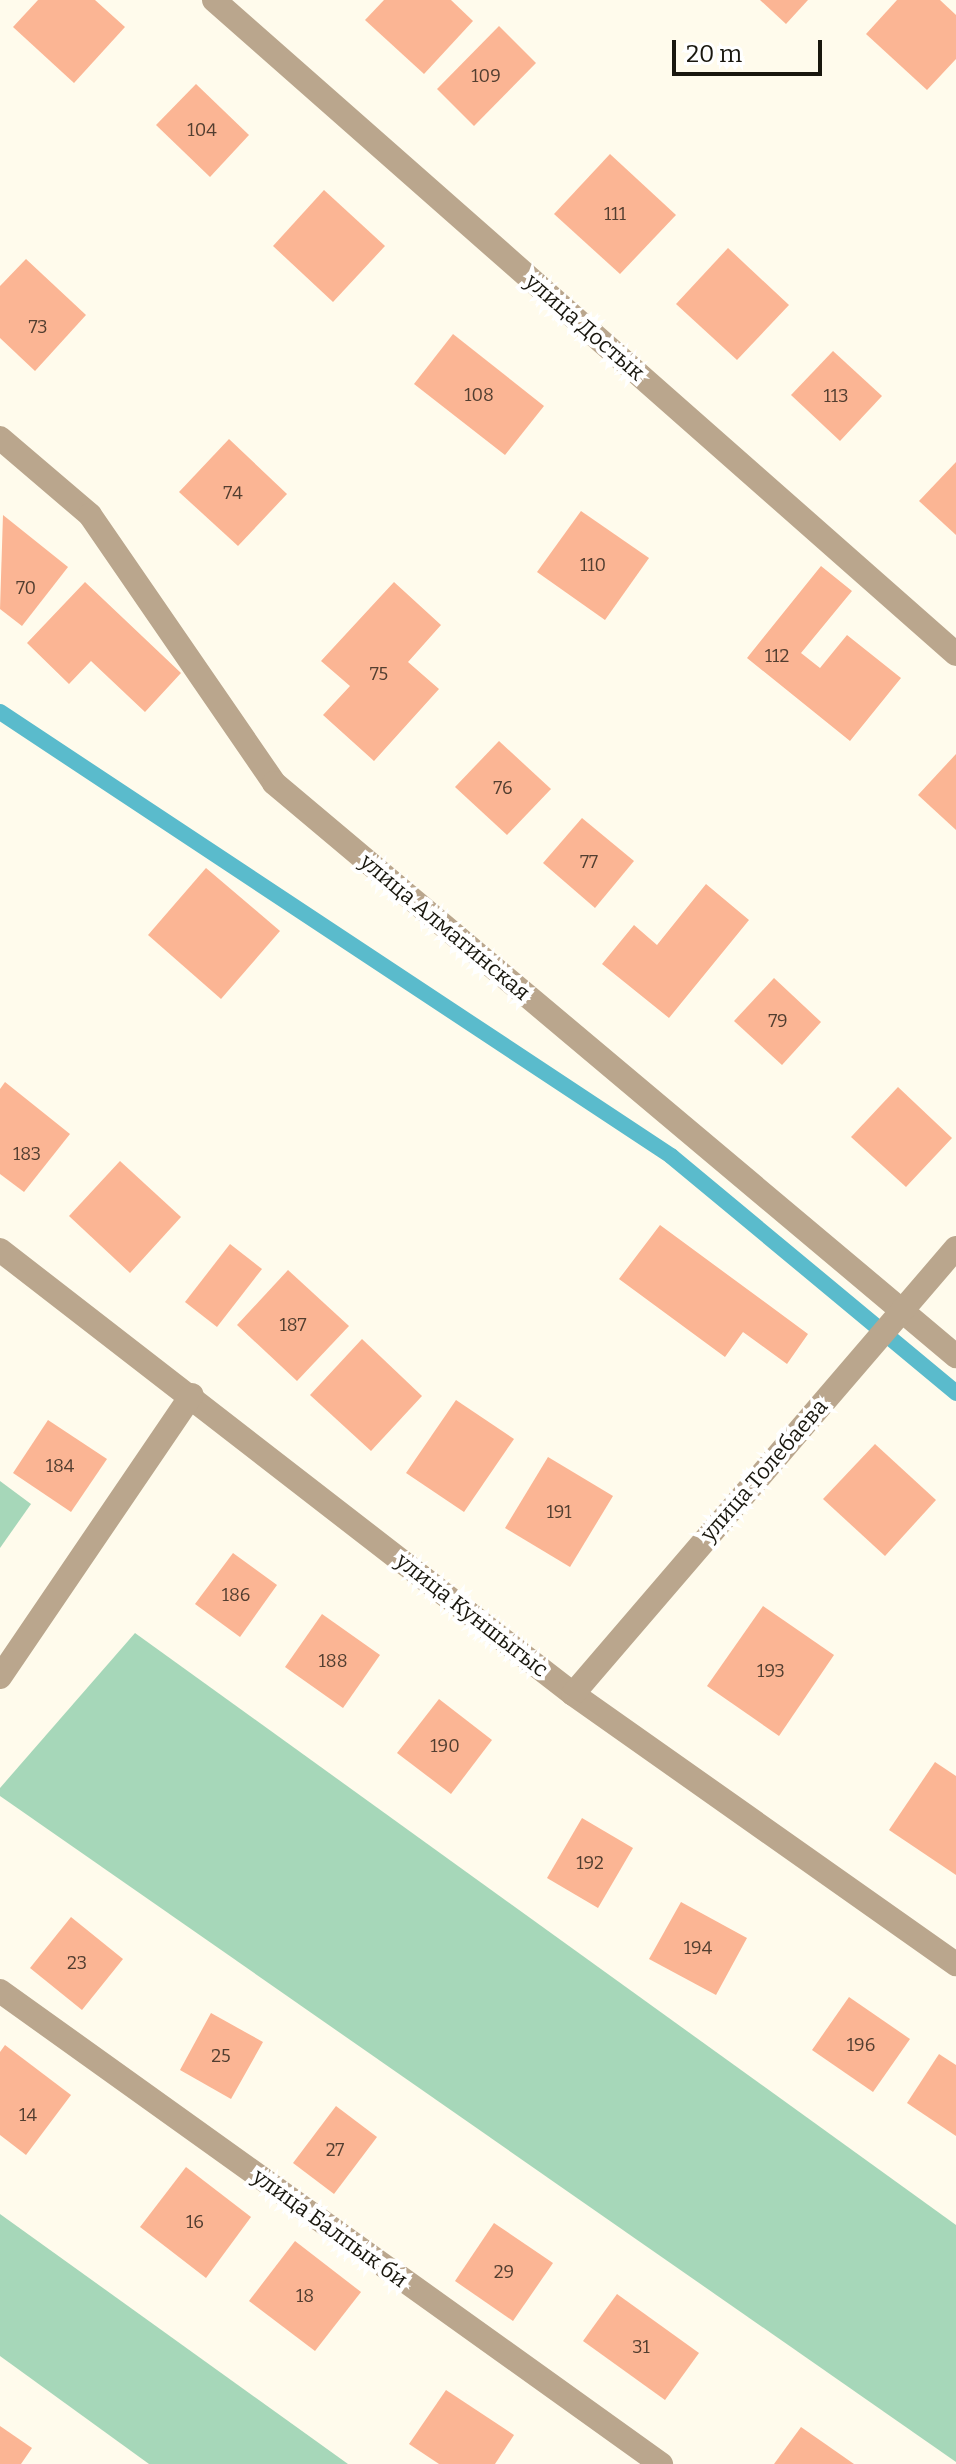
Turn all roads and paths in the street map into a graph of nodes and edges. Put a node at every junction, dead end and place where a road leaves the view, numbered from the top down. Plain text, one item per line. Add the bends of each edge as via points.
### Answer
1 (214, 0) edge
2 (0, 438) edge
3 (956, 654) edge
4 (956, 1248) edge
5 (0, 1250) edge
6 (900, 1312) junction
7 (956, 1356) edge
8 (192, 1395) junction
9 (0, 1677) edge
10 (573, 1694) junction
11 (956, 1964) edge
12 (0, 1991) edge
13 (661, 2464) edge

1 - 3 street, улица Достык
2 - 6 street, улица Алматинская via 90,515 274,783
4 - 6 street, улица Толебаева
5 - 8 street, улица Куншыгыс
6 - 7 street, улица Алматинская
6 - 10 street, улица Толебаева
8 - 9 street
8 - 10 street, улица Куншыгыс
10 - 11 street, улица Куншыгыс
12 - 13 street, улица Балпык би

